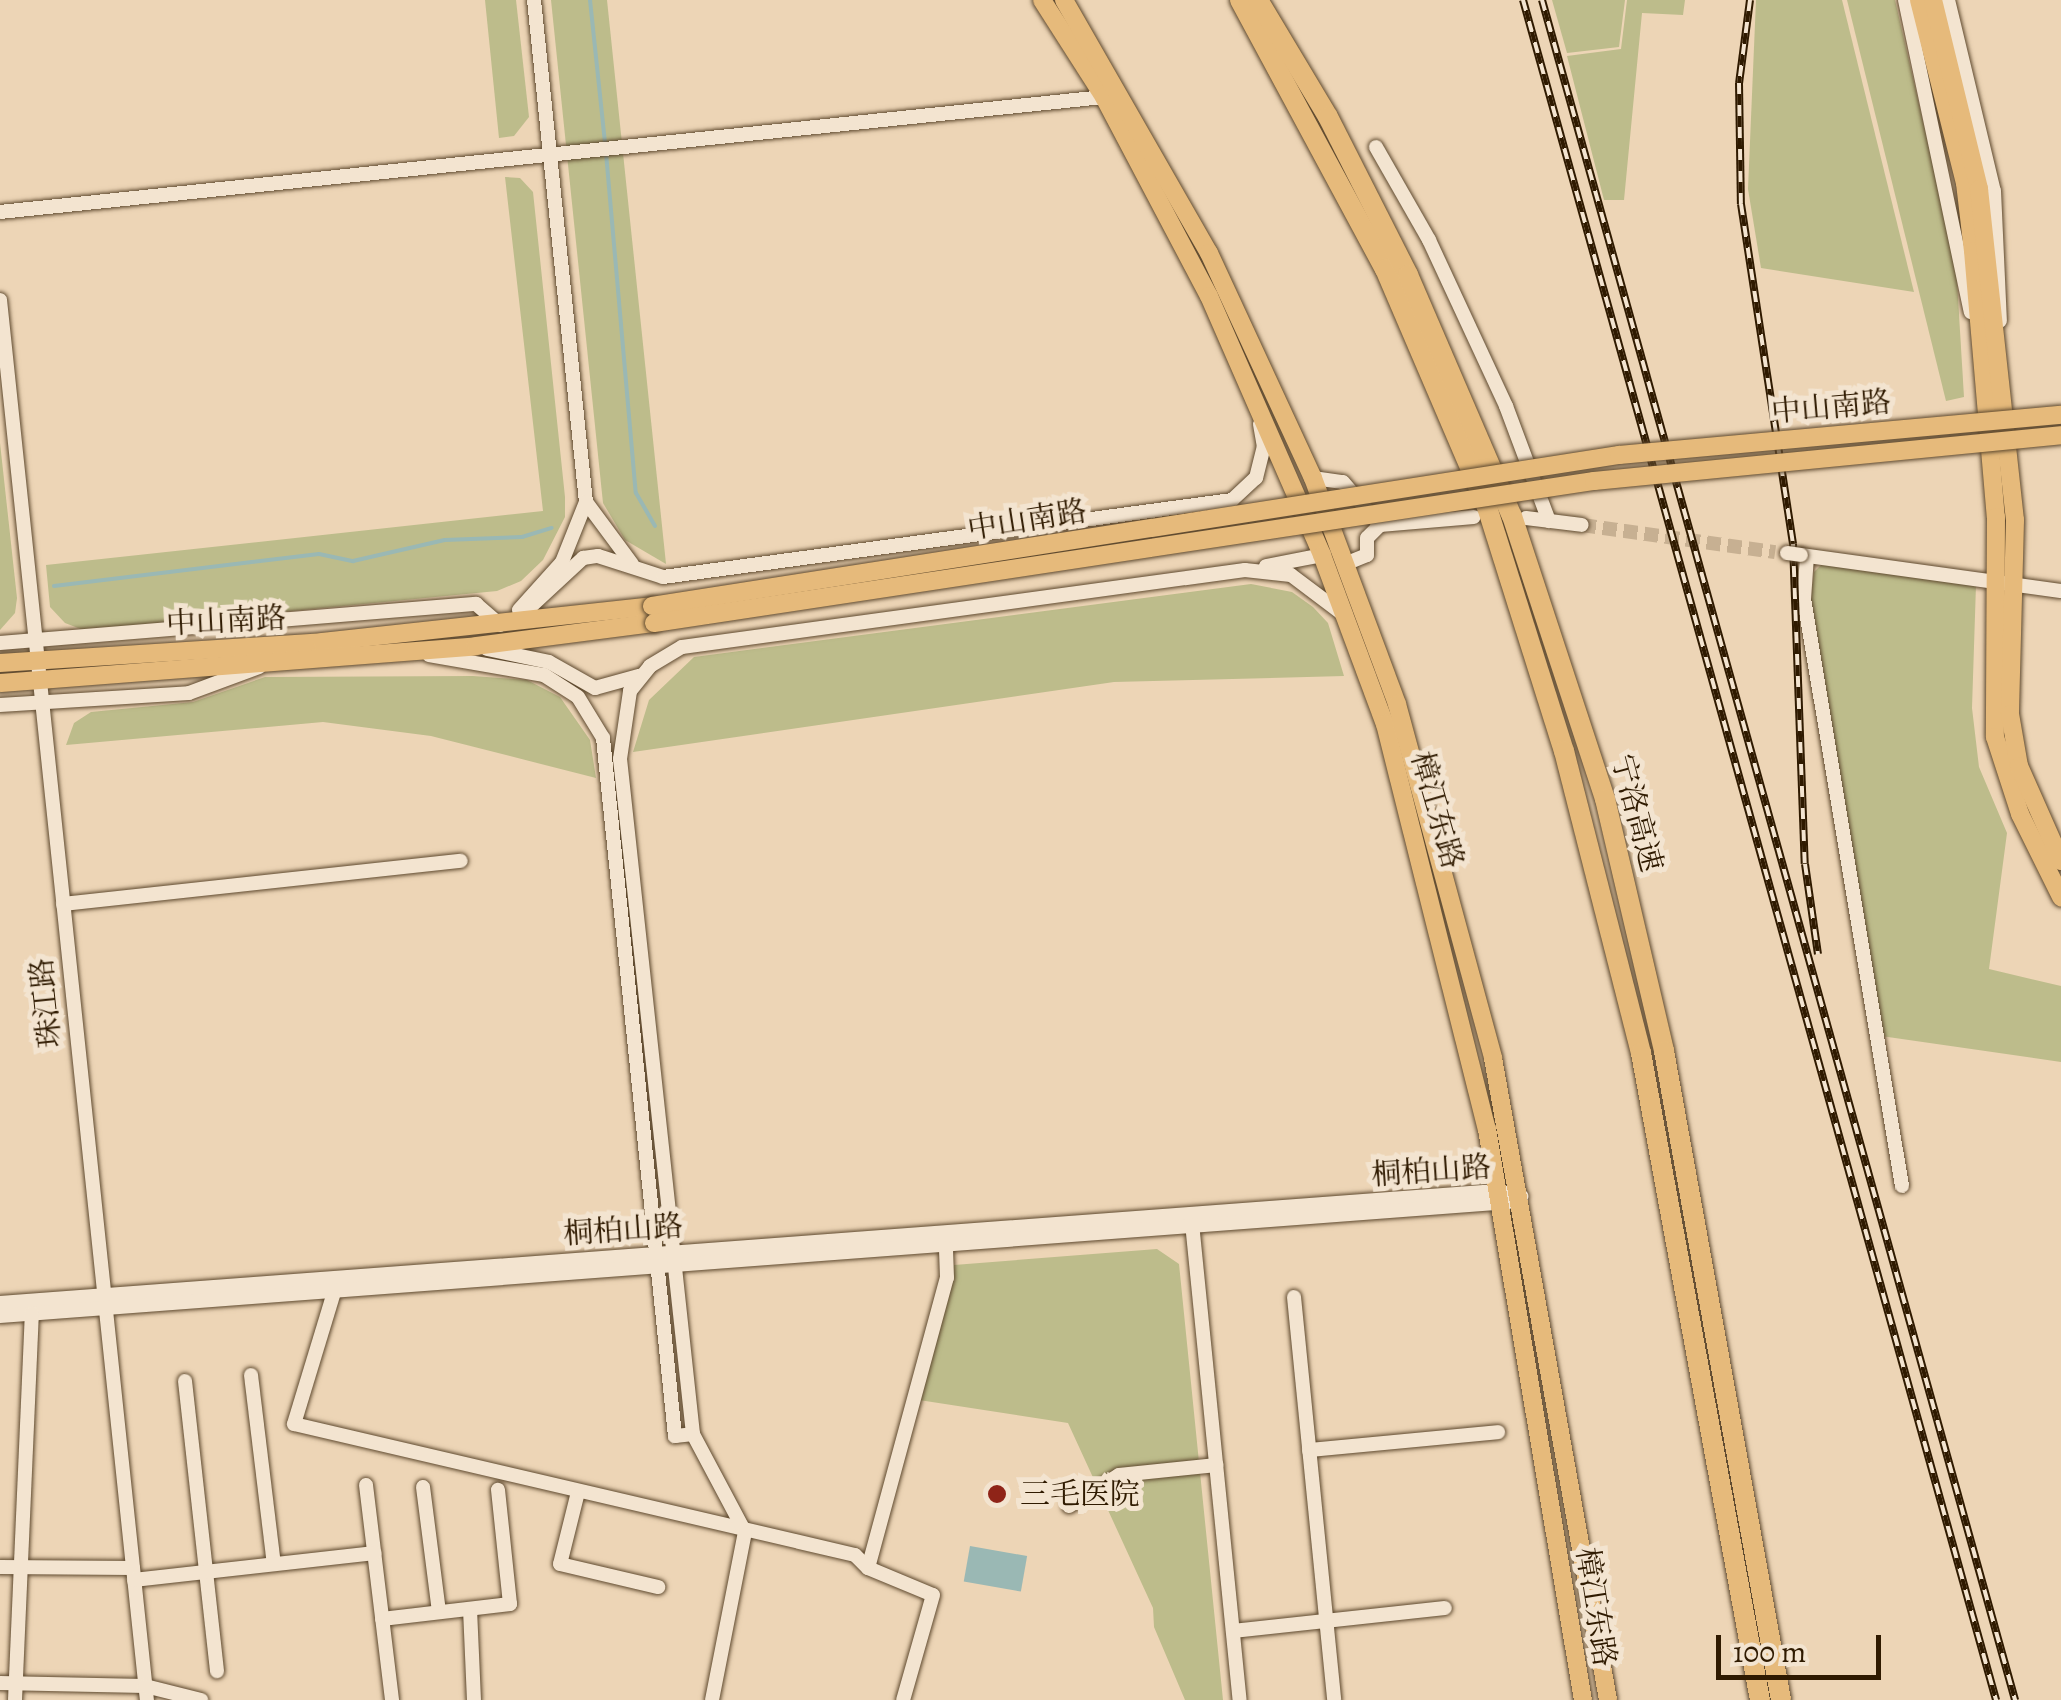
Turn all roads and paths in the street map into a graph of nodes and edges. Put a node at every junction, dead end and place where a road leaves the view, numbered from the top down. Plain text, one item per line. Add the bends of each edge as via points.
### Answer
1 (534, 0) edge
2 (1042, 0) edge
3 (1064, 0) edge
4 (1240, 0) edge
5 (1258, 0) edge
6 (1905, 0) edge
7 (1919, 0) edge
8 (1933, 0) edge
9 (1948, 0) edge
10 (1104, 97) junction
11 (1376, 147) dead end
12 (547, 154) junction
13 (0, 212) edge
14 (0, 300) edge
15 (1, 325) edge
16 (1989, 372) junction
17 (1255, 394) junction
18 (2061, 415) edge
19 (2061, 435) edge
20 (1313, 478) junction
21 (586, 502) junction
22 (1474, 517) dead end
23 (1526, 518) dead end
24 (1549, 521) junction
25 (1380, 525) junction
26 (1582, 525) tunnel mouth
27 (1322, 556) junction
28 (1345, 564) junction
29 (1246, 570) junction
30 (639, 571) junction
31 (2004, 584) junction
32 (2061, 591) edge
33 (653, 615) junction
34 (1343, 615) junction
35 (506, 624) junction
36 (0, 644) edge
37 (476, 646) junction
38 (38, 650) junction
39 (322, 651) junction
40 (410, 652) junction
41 (0, 663) edge
42 (268, 663) junction
43 (642, 675) junction
44 (41, 680) junction
45 (0, 683) edge
46 (43, 702) junction
47 (0, 705) edge
48 (461, 861) dead end
49 (2061, 861) edge
50 (2061, 897) edge
51 (64, 904) junction
52 (1902, 1186) dead end
53 (1521, 1196) junction
54 (1499, 1199) junction
55 (1192, 1225) junction
56 (946, 1248) junction
57 (665, 1261) junction
58 (335, 1289) junction
59 (1294, 1296) dead end
60 (103, 1301) junction
61 (0, 1303) edge
62 (32, 1313) junction
63 (0, 1316) edge
64 (252, 1375) dead end
65 (185, 1381) dead end
66 (1498, 1432) dead end
67 (1310, 1450) junction
68 (1216, 1465) junction
69 (366, 1486) dead end
70 (423, 1487) dead end
71 (498, 1490) dead end
72 (578, 1492) junction
73 (1069, 1506) dead end
74 (745, 1532) junction
75 (374, 1553) junction
76 (274, 1564) junction
77 (0, 1568) edge
78 (868, 1568) junction
79 (21, 1569) junction
80 (206, 1572) junction
81 (133, 1574) junction
82 (658, 1587) dead end
83 (1445, 1608) dead end
84 (470, 1609) junction
85 (439, 1612) junction
86 (382, 1619) junction
87 (1327, 1622) junction
88 (1233, 1631) junction
89 (217, 1672) dead end
90 (8, 1684) edge
91 (146, 1693) edge
92 (15, 1700) edge
93 (202, 1700) edge
94 (392, 1700) edge
95 (474, 1700) edge
96 (712, 1700) edge
97 (903, 1700) edge
98 (1240, 1700) edge
99 (1334, 1700) edge
100 (1584, 1700) edge
101 (1608, 1700) edge
102 (1760, 1700) edge
103 (1781, 1700) edge

1 - 12 street
2 - 10 main road, 樟江东路
3 - 20 main road, 樟江东路 via 1209,253
4 - 102 highway, 宁洛高速 via 1385,269 1487,507 1564,751 1641,1053
5 - 103 highway, 宁洛高速 via 1328,117 1408,275 1512,516 1606,799 1664,1050
6 - 16 street
7 - 16 main road via 1965,183
8 - 16 main road via 1979,189
9 - 16 street via 1994,191 2001,308
10 - 12 street
10 - 17 main road, 樟江东路
11 - 24 street via 1429,240 1506,406
12 - 13 street
12 - 21 street
14 - 15 street, 珠江路
15 - 38 street, 珠江路
16 - 31 main road
17 - 27 main road, 樟江东路
17 - 30 street via 1264,447 1256,478 1232,500 663,578
18 - 33 main road, 中山南路, bridge via 1619,455
19 - 33 main road, 中山南路, bridge via 1575,483
20 - 25 street via 1343,482
20 - 28 main road, 樟江东路
21 - 30 street via 614,548
21 - 35 street via 562,562
22 - 25 street
23 - 24 street
24 - 26 street
25 - 28 street via 1366,538 1367,555
27 - 29 street
27 - 34 main road, 樟江东路
28 - 53 main road, 樟江东路 via 1440,847
29 - 34 street via 1291,575
29 - 43 street via 682,647
30 - 35 street via 598,556 584,558
31 - 32 street
31 - 49 main road via 2019,766
31 - 50 main road via 1996,738 2020,814
31 - 52 street via 1793,554
33 - 35 main road, 中山南路
33 - 37 main road, 中山南路
34 - 54 main road, 樟江东路 via 1384,724 1432,892
35 - 38 street via 476,604
35 - 39 main road, 中山南路
36 - 38 street
37 - 40 main road, 中山南路
37 - 43 street via 549,662 595,688
38 - 39 main road, 中山南路
38 - 41 main road, 中山南路
38 - 44 street, 珠江路
39 - 40 main road, 中山南路
39 - 42 main road, 中山南路
40 - 57 street via 544,675 578,697 603,738
42 - 44 main road, 中山南路
42 - 46 street via 189,694
43 - 57 street via 627,702 620,759
44 - 45 main road, 中山南路
44 - 46 street, 珠江路
46 - 47 street
46 - 51 street, 珠江路
48 - 51 street
51 - 60 street, 珠江路
53 - 54 street, 桐柏山路
53 - 101 main road, 樟江东路
54 - 55 street, 桐柏山路
54 - 100 main road, 樟江东路
55 - 56 street, 桐柏山路
55 - 57 street, 桐柏山路
55 - 68 street
56 - 57 street, 桐柏山路
56 - 78 street via 947,1278
57 - 58 street, 桐柏山路
57 - 60 street, 桐柏山路
57 - 74 street via 676,1436 693,1434
58 - 60 street, 桐柏山路
58 - 72 street via 294,1424
59 - 67 street
60 - 61 street, 桐柏山路
60 - 62 street, 桐柏山路
60 - 81 street, 珠江路
62 - 63 street, 桐柏山路
62 - 79 street
64 - 76 street
65 - 80 street
66 - 67 street
67 - 87 street
68 - 73 street via 1119,1475
68 - 88 street
69 - 75 street
70 - 85 street
71 - 84 street via 510,1604
72 - 74 street
72 - 82 street via 560,1564
74 - 78 street via 855,1555
74 - 96 street
75 - 76 street
75 - 86 street
76 - 80 street
77 - 79 street
78 - 97 street via 933,1595
79 - 81 street
79 - 90 street
80 - 81 street
80 - 89 street
81 - 91 street, 珠江路
83 - 87 street
84 - 85 street
84 - 95 street
85 - 86 street
86 - 94 street
87 - 88 street
87 - 99 street
88 - 98 street
90 - 91 street
90 - 92 street
91 - 93 street

